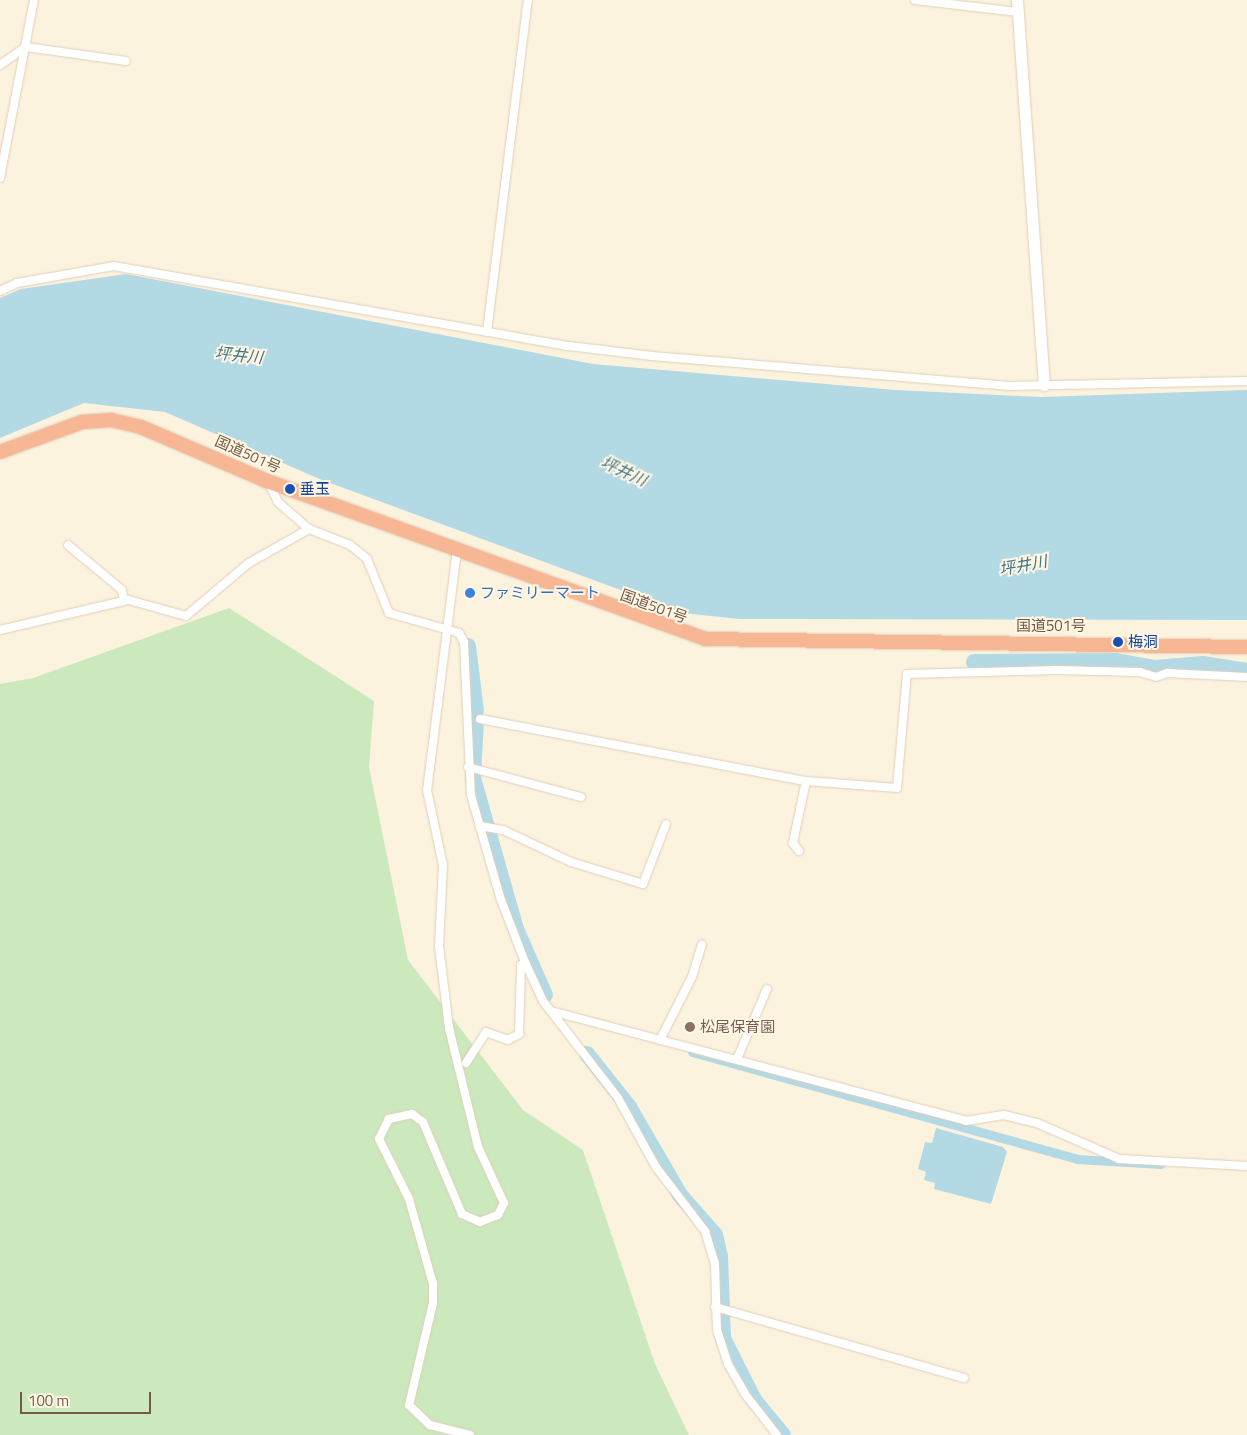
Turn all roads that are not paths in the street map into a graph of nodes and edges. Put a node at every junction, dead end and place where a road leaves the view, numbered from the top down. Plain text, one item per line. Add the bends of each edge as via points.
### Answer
1 (34, 0) edge
2 (528, 0) edge
3 (915, 0) edge
4 (1017, 0) edge
5 (1018, 12) junction
6 (26, 47) junction
7 (126, 61) dead end
8 (0, 65) edge
9 (0, 178) edge
10 (0, 291) edge
11 (487, 332) junction
12 (1247, 381) edge
13 (1044, 385) junction
14 (0, 452) edge
15 (267, 481) junction
16 (309, 529) junction
17 (68, 545) dead end
18 (457, 550) junction
19 (125, 599) junction
20 (445, 627) junction
21 (0, 630) edge
22 (1247, 647) edge
23 (1247, 677) edge
24 (480, 719) dead end
25 (473, 768) junction
26 (806, 781) junction
27 (581, 798) dead end
28 (666, 824) dead end
29 (484, 826) junction
30 (799, 851) dead end
31 (702, 945) dead end
32 (525, 962) junction
33 (767, 989) dead end
34 (551, 1011) junction
35 (661, 1038) junction
36 (737, 1059) junction
37 (466, 1063) dead end
38 (1247, 1166) edge
39 (717, 1308) junction
40 (964, 1378) dead end
41 (470, 1435) edge
42 (777, 1435) edge

1 - 6 street
2 - 11 street
3 - 5 street
4 - 5 street
5 - 13 street
6 - 7 street
6 - 8 street
6 - 9 street
10 - 11 street via 17,283 114,266
11 - 13 street via 652,356 1010,386
12 - 13 street
14 - 15 highway, 国道501号 via 82,422 110,420 184,443
15 - 16 street via 278,502
15 - 18 highway, 国道501号
16 - 19 street via 249,563 186,616
16 - 20 street via 350,545 367,559 389,613
17 - 19 street via 122,590
18 - 20 street
18 - 22 highway, 国道501号 via 705,639
19 - 21 street via 118,605
20 - 25 street via 459,633 464,642
20 - 41 street via 427,790 443,865 439,946 449,1028 478,1147 504,1203 498,1215 480,1222 462,1214 422,1122 412,1114 388,1119 379,1139 409,1199 433,1284 433,1302 409,1405 430,1425
23 - 26 street via 1167,673 1156,677 1140,672 907,674 898,788
24 - 26 street
25 - 27 street
25 - 29 street
26 - 30 street via 793,843
28 - 29 street via 643,884 571,862
29 - 32 street
31 - 35 street via 692,977
32 - 34 street
32 - 37 street via 521,965 519,1034 508,1040 486,1032
33 - 36 street
34 - 35 street
34 - 39 street via 618,1098 656,1167 705,1231 715,1262
35 - 36 street
36 - 38 street via 966,1121 1004,1115 1037,1123 1118,1159
39 - 40 street
39 - 42 street via 728,1364 750,1402

